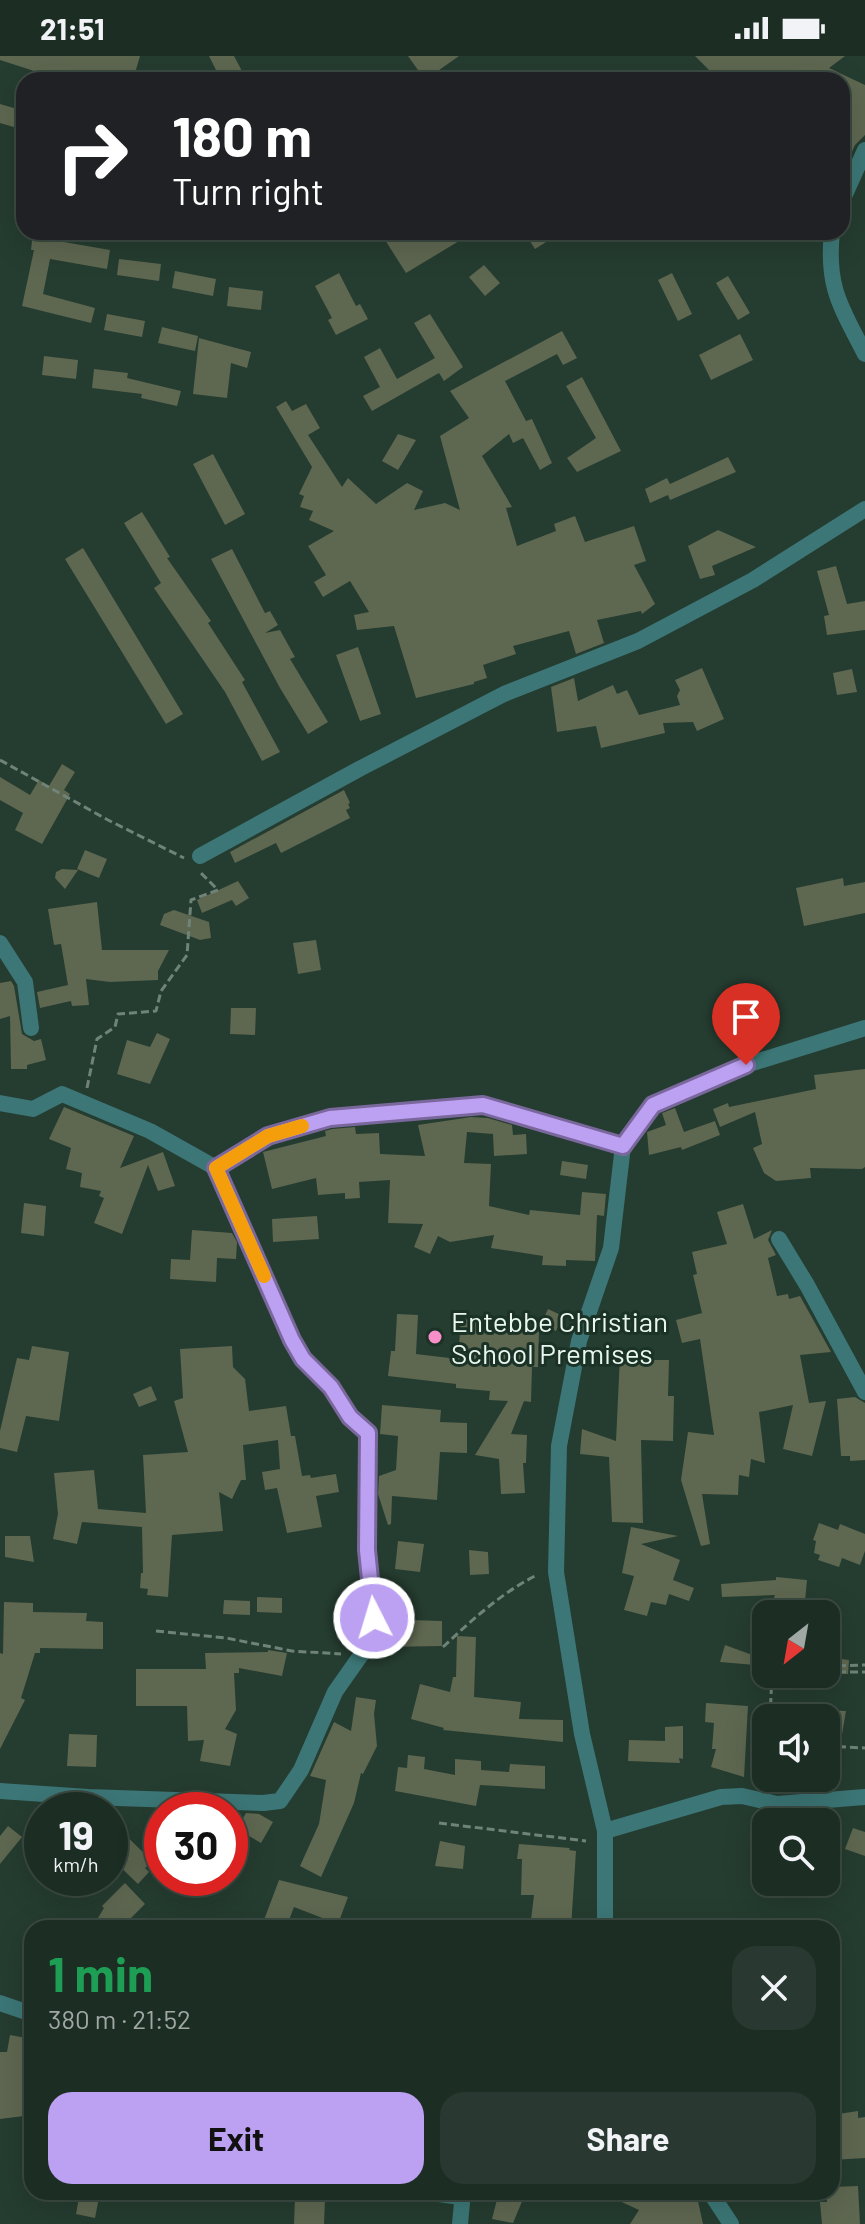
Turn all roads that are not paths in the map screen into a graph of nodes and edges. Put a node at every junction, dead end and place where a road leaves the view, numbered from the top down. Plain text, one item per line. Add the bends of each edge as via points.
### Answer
1 (865, 150) edge
2 (850, 183) edge
3 (831, 240) edge
4 (865, 354) edge
5 (865, 509) edge
6 (195, 861) road end
7 (0, 943) edge
8 (31, 1028) dead end
9 (865, 1028) edge
10 (0, 1103) edge
11 (623, 1146) junction
12 (216, 1168) junction
13 (779, 1239) dead end
14 (865, 1392) edge
15 (0, 1791) edge
16 (865, 1797) edge
17 (606, 1838) junction
18 (605, 1920) edge
19 (0, 2003) edge
20 (24, 2011) edge
21 (462, 2200) edge
22 (715, 2200) edge
23 (460, 2224) edge
24 (731, 2224) edge

1 - 2 street
3 - 4 street via 832,282
5 - 6 street via 753,580 651,634 504,694
7 - 8 street via 25,982
9 - 11 street via 746,1065 653,1105
10 - 12 street via 33,1109 62,1094 150,1131
11 - 12 street via 483,1105 330,1118 268,1136
11 - 17 street via 611,1248 579,1341 559,1446 556,1572 582,1734
12 - 15 street via 292,1340 368,1433 367,1550 374,1618 361,1655 335,1692 301,1770 280,1801
13 - 14 street
16 - 17 street via 791,1804 721,1797
17 - 18 street
19 - 20 street
21 - 23 street
22 - 24 street

